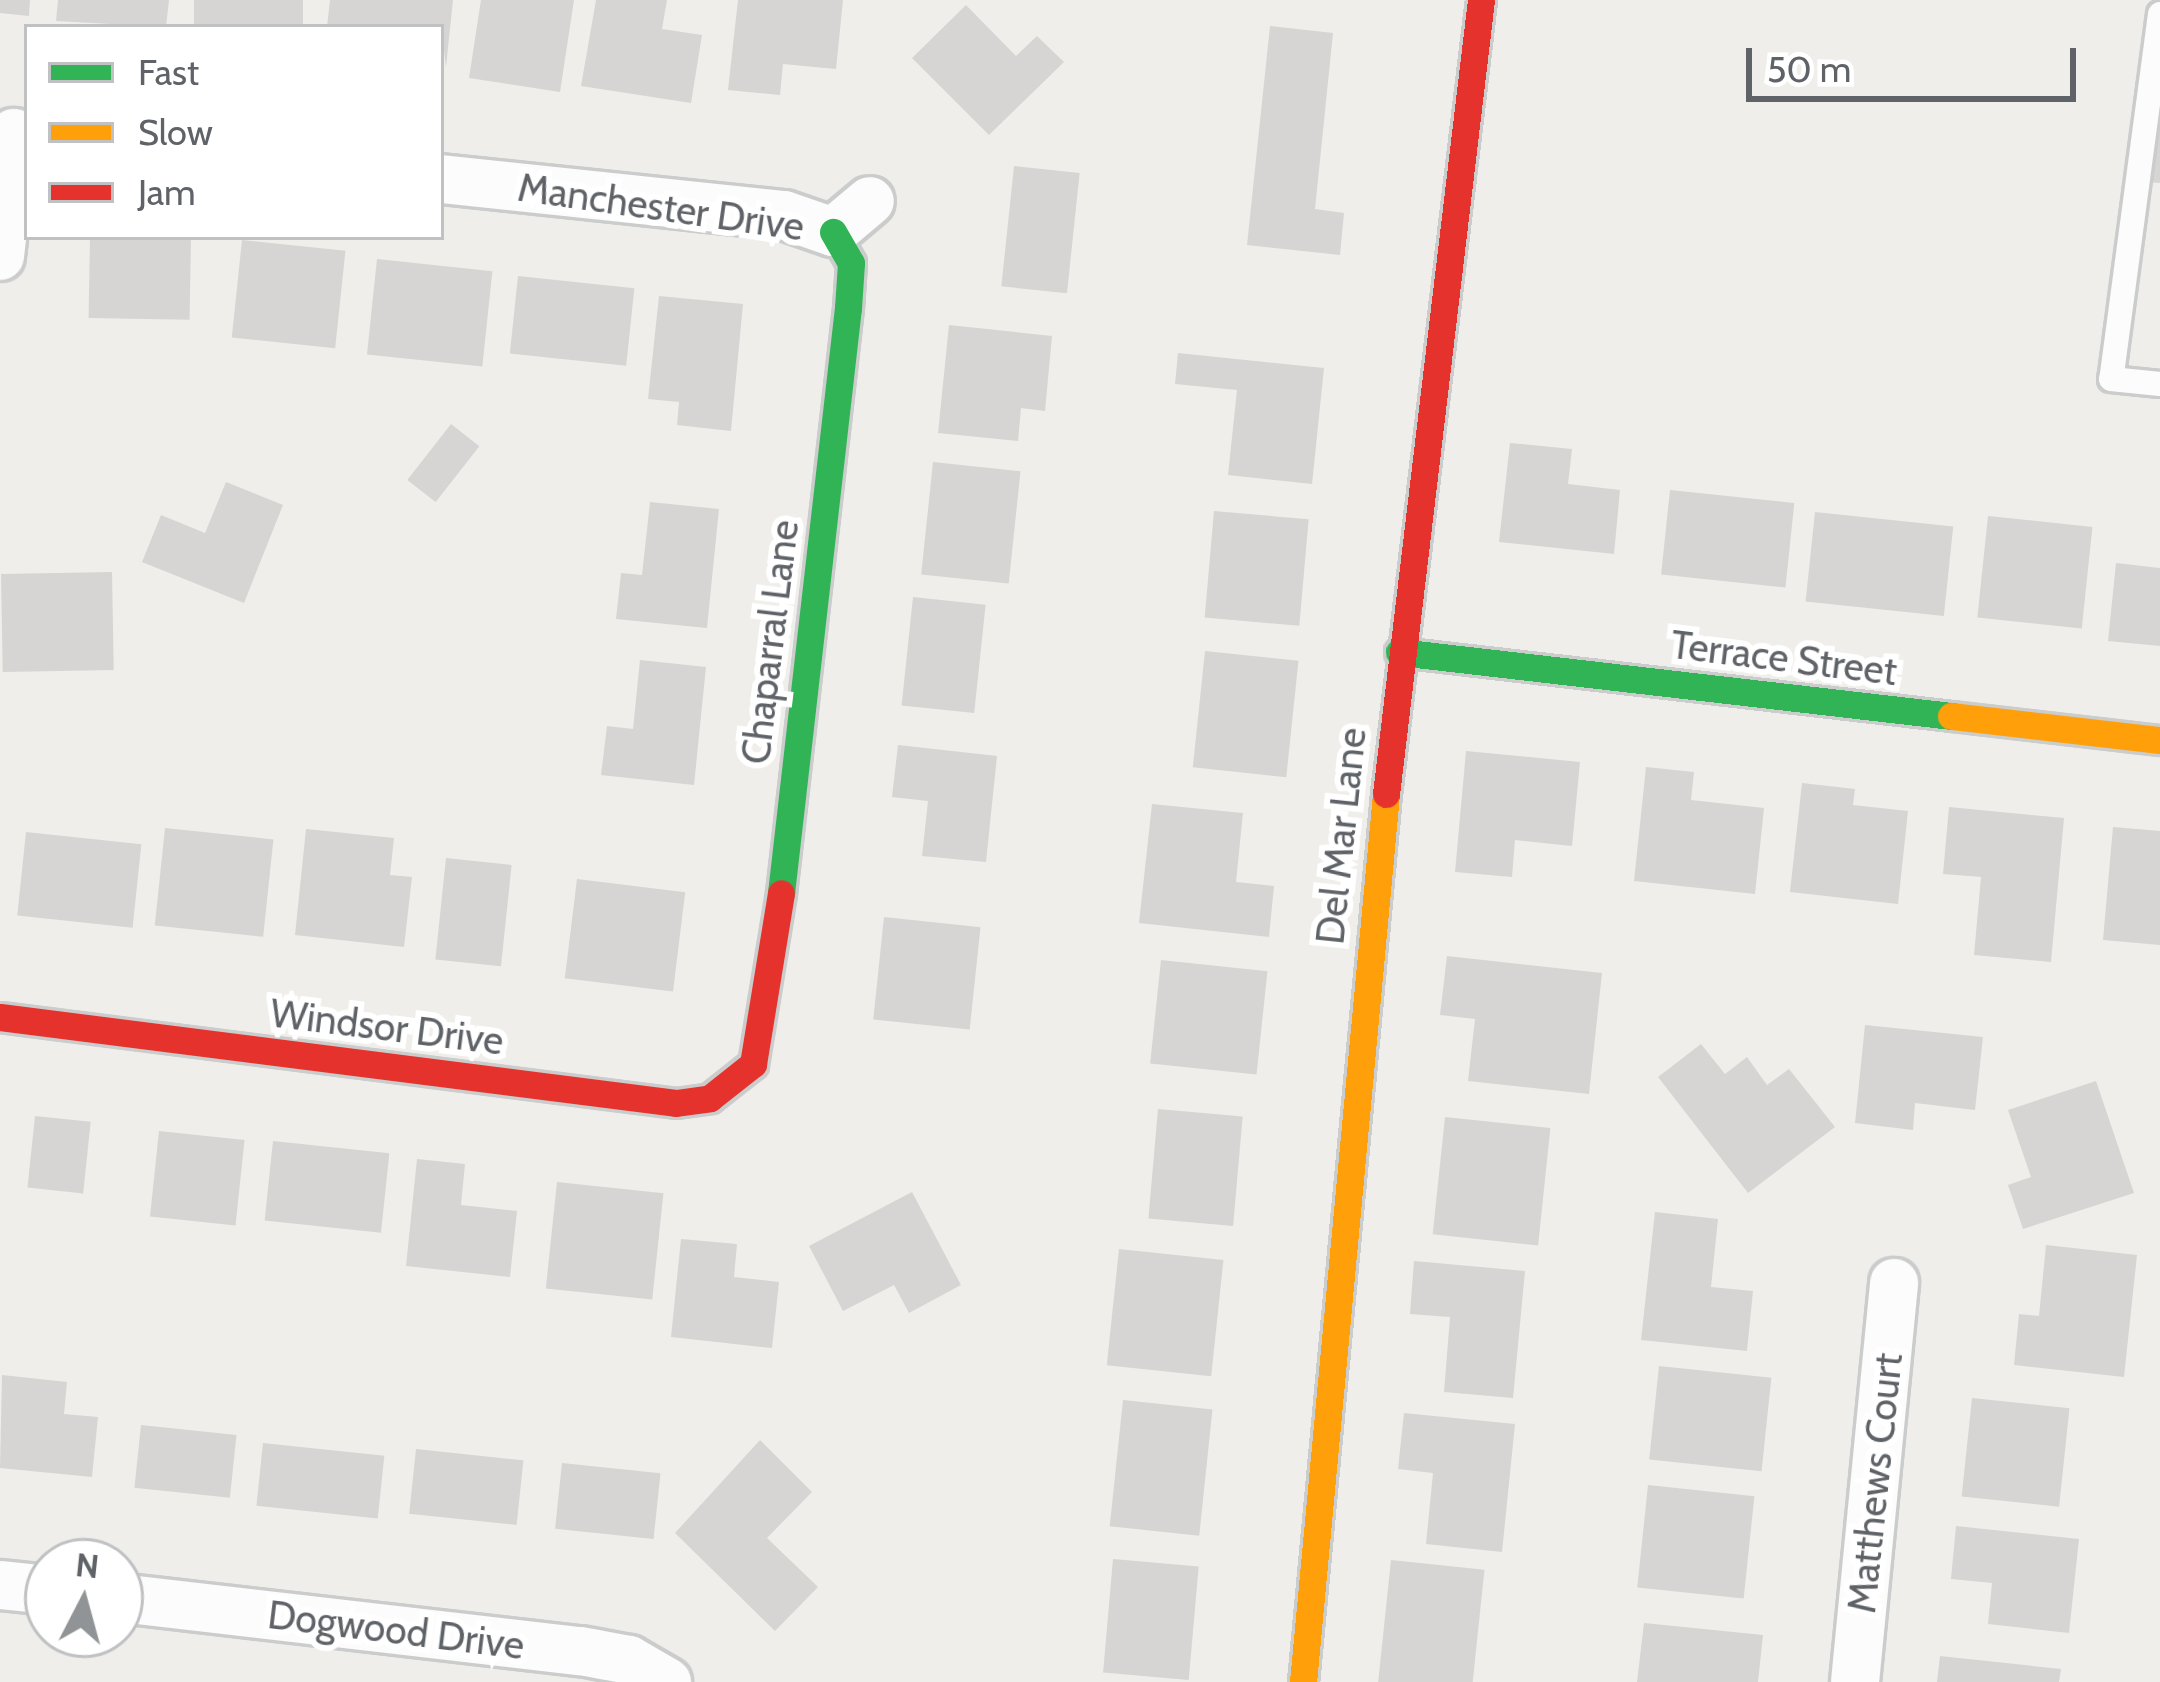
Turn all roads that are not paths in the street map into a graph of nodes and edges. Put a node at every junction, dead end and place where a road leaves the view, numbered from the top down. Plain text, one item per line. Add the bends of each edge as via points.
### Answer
1 (1481, 0) edge
2 (2160, 14) edge
3 (14, 133) edge
4 (444, 178) edge
5 (869, 201) dead end
6 (832, 232) junction
7 (0, 256) edge
8 (2160, 384) edge
9 (1399, 652) junction
10 (2160, 740) edge
11 (0, 1017) edge
12 (753, 1064) joint
13 (1894, 1283) dead end
14 (144, 1601) edge
15 (667, 1682) edge
16 (1303, 1682) edge
17 (1855, 1682) edge

1 - 9 street, Del Mar Lane
2 - 8 lane via 2110,379
3 - 7 street
4 - 6 street, Manchester Drive via 784,215
5 - 6 street, Manchester Drive
6 - 12 street, Chaparral Lane via 851,263 848,308 766,1021
9 - 10 street, Terrace Street
9 - 16 street, Del Mar Lane
11 - 12 street, Windsor Drive via 676,1103 710,1098
13 - 17 street, Matthews Court
14 - 15 street, Dogwood Drive via 581,1651 629,1660

